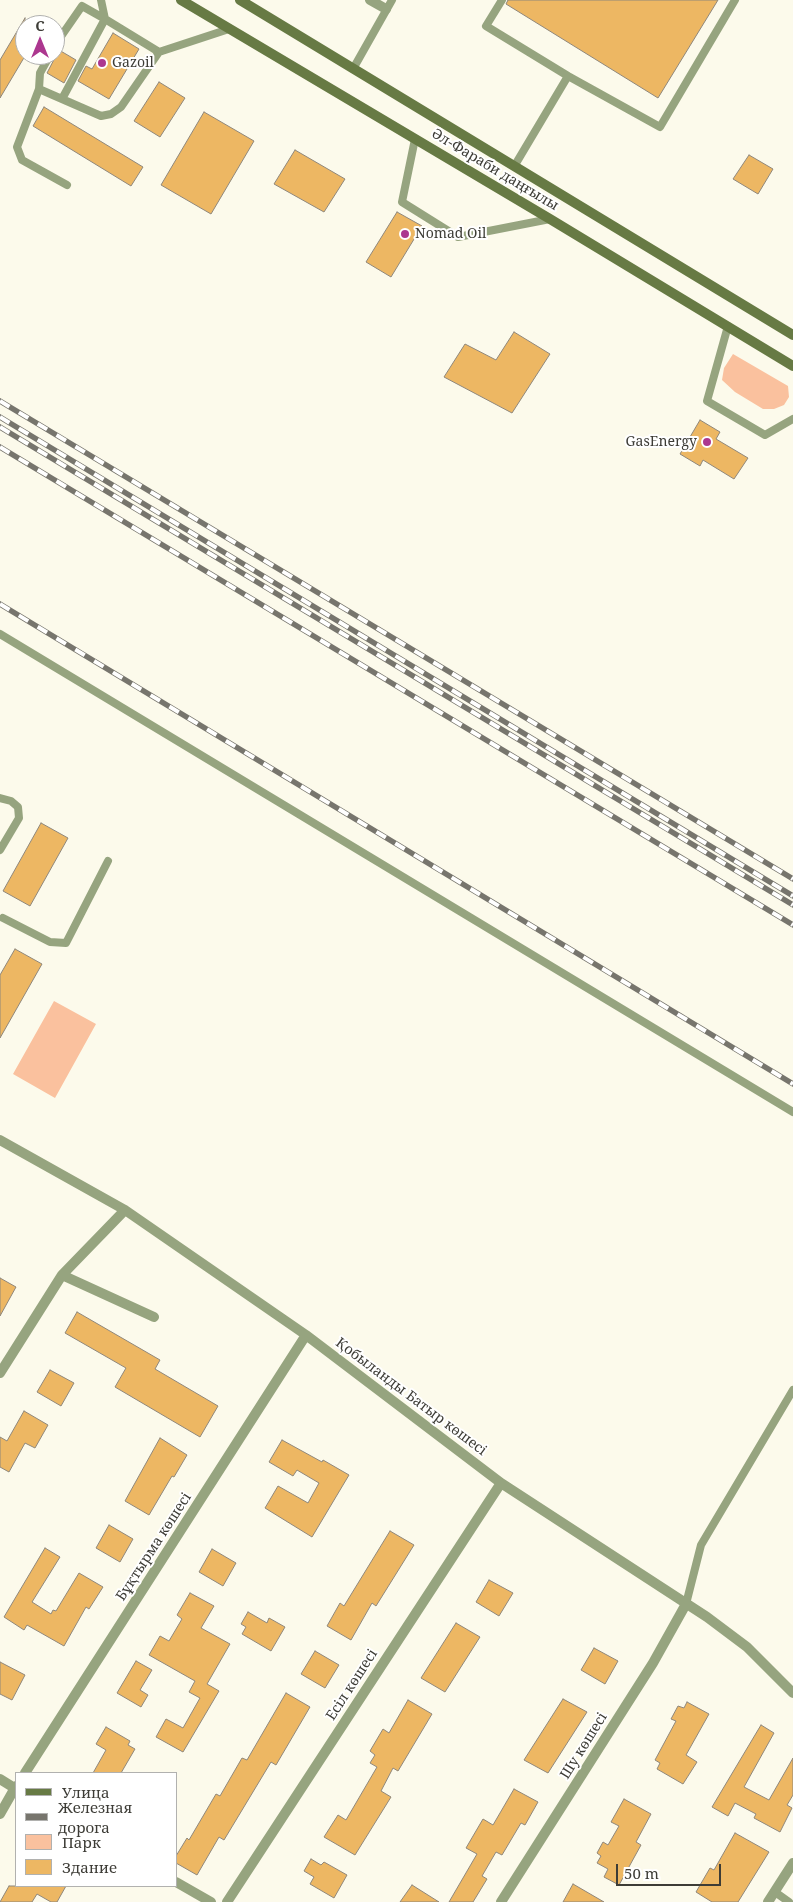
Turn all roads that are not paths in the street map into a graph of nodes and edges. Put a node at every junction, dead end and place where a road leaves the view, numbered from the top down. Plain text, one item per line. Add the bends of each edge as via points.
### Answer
1 (75, 0) edge
2 (101, 0) edge
3 (181, 0) edge
4 (240, 0) edge
5 (370, 0) edge
6 (502, 0) edge
7 (735, 0) edge
8 (389, 5) edge
9 (82, 6) junction
10 (105, 19) junction
11 (229, 29) junction
12 (65, 31) edge
13 (159, 52) junction
14 (44, 65) edge
15 (352, 69) junction
16 (568, 76) junction
17 (39, 89) junction
18 (62, 99) junction
19 (415, 139) junction
20 (515, 165) junction
21 (67, 185) dead end
22 (550, 218) junction
23 (728, 326) junction
24 (793, 335) edge
25 (793, 366) edge
26 (793, 419) edge
27 (0, 634) edge
28 (0, 798) edge
29 (0, 850) edge
30 (108, 861) dead end
31 (1, 919) edge
32 (793, 1112) edge
33 (0, 1140) edge
34 (125, 1210) junction
35 (62, 1275) junction
36 (154, 1317) dead end
37 (306, 1335) junction
38 (0, 1373) edge
39 (793, 1390) edge
40 (501, 1483) junction
41 (686, 1604) junction
42 (793, 1692) edge
43 (26, 1772) edge
44 (0, 1779) edge
45 (15, 1787) edge
46 (15, 1790) edge
47 (0, 1814) edge
48 (793, 1863) edge
49 (178, 1883) edge
50 (775, 1892) junction
51 (210, 1902) edge
52 (227, 1902) edge
53 (501, 1902) edge
54 (768, 1902) edge
55 (789, 1902) edge

1 - 9 lane
2 - 10 lane
3 - 11 main road, Әл-Фараби даңғылы
4 - 15 main road, Әл-Фараби даңғылы
5 - 8 street
6 - 16 lane via 486,26
7 - 16 lane via 660,127
8 - 15 lane
9 - 10 lane
9 - 12 lane
10 - 13 lane
10 - 18 lane
11 - 13 lane
11 - 19 main road, Әл-Фараби даңғылы
13 - 18 lane via 121,107 111,114 101,116
14 - 17 lane via 40,73
15 - 20 main road, Әл-Фараби даңғылы
16 - 20 lane
17 - 18 lane
17 - 21 lane via 18,140 18,154 22,160
19 - 22 main road, Әл-Фараби даңғылы
19 - 22 lane via 402,202 458,236
20 - 24 main road, Әл-Фараби даңғылы
22 - 23 main road, Әл-Фараби даңғылы
23 - 25 main road, Әл-Фараби даңғылы
23 - 26 lane via 707,401 765,435
27 - 32 lane
28 - 29 lane via 18,807 19,818
30 - 31 lane via 66,943 50,942
33 - 34 street, Қобыланды Батыр көшесі
34 - 35 street
34 - 37 street, Қобыланды Батыр көшесі
35 - 36 street
35 - 38 street
37 - 40 street, Қобыланды Батыр көшесі
37 - 43 street, Бұқтырма көшесі
39 - 41 lane via 701,1545
40 - 41 street, Қобыланды Батыр көшесі
40 - 52 street, Есіл көшесі
41 - 42 street, Қобыланды Батыр көшесі via 747,1647
41 - 53 street, Шу көшесі via 653,1663
44 - 45 street
46 - 47 street
48 - 50 street
49 - 51 street
50 - 54 street
50 - 55 lane

